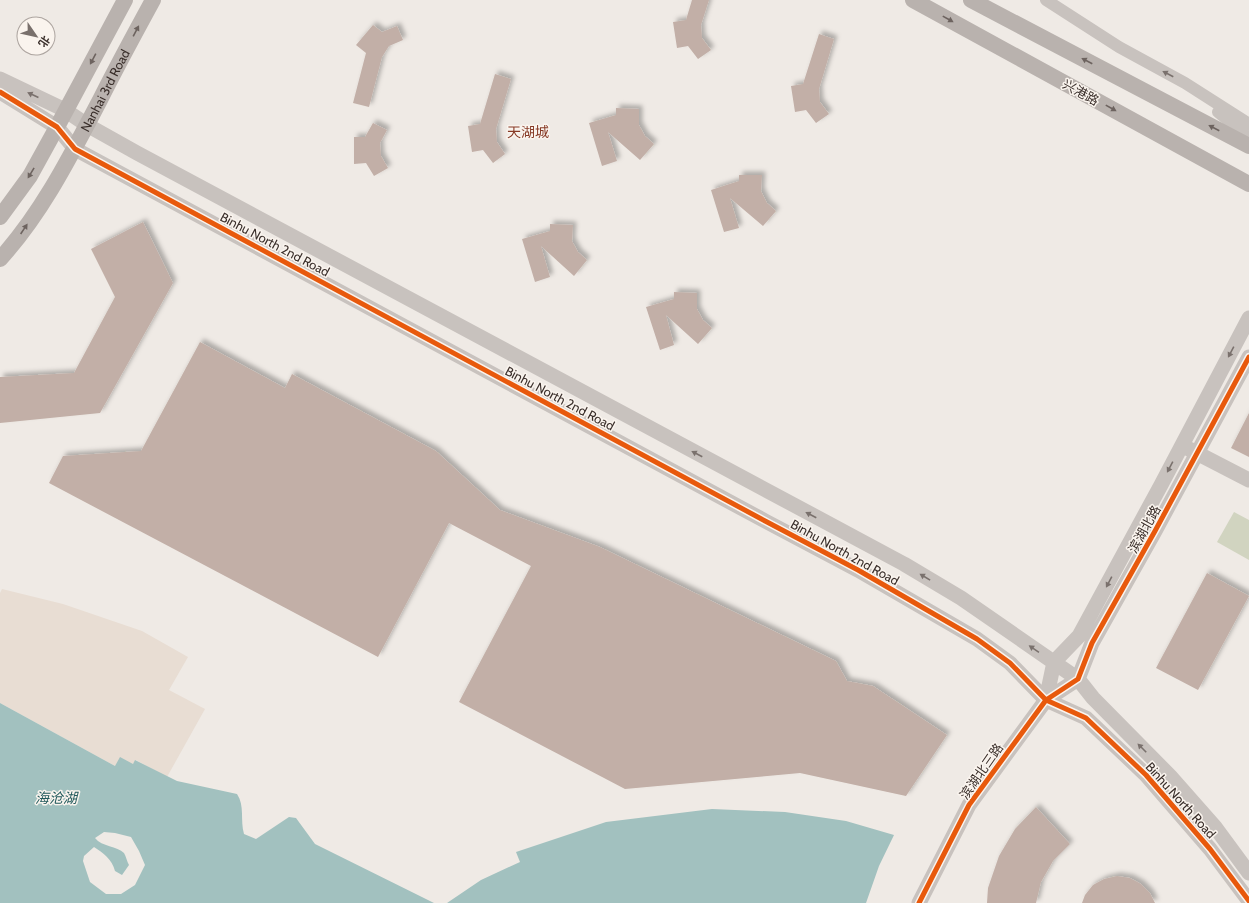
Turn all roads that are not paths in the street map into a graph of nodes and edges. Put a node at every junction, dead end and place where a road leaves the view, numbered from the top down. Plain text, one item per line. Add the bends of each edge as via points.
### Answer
1 (124, 0) edge
2 (153, 0) edge
3 (913, 0) edge
4 (972, 0) edge
5 (1046, 0) edge
6 (0, 79) edge
7 (1185, 83) junction
8 (0, 92) edge
9 (65, 110) junction
10 (1249, 124) edge
11 (87, 125) junction
12 (57, 127) junction
13 (1249, 138) edge
14 (1249, 146) edge
15 (75, 149) junction
16 (1245, 184) edge
17 (0, 217) edge
18 (0, 259) edge
19 (1249, 318) edge
20 (1249, 357) edge
21 (1182, 446) junction
22 (1197, 453) junction
23 (1249, 480) edge
24 (1054, 662) junction
25 (1078, 678) junction
26 (1046, 700) junction
27 (1249, 873) edge
28 (1249, 901) edge
29 (919, 903) edge

1 -> 9 main road, Nanhai 3rd Road
11 -> 2 main road, Nanhai 3rd Road
3 -> 16 main road, 兴港路
14 -> 4 main road
7 -> 5 street via 1119,47
9 -> 6 street, Binhu North 2nd Road
7 - 10 street
7 - 13 street
8 - 12 street, Binhu North 2nd Road
9 - 11 street, Binhu North 2nd Road
9 - 12 main road, Nanhai 3rd Road
11 - 15 main road, Nanhai 3rd Road
24 -> 11 street, Binhu North 2nd Road via 961,598 904,564
12 - 15 street, Binhu North 2nd Road
12 -> 17 main road, Nanhai 3rd Road via 30,176
18 -> 15 main road, Nanhai 3rd Road via 14,244
15 - 26 street, Binhu North 2nd Road via 858,570 977,639 1010,663
19 -> 21 street, 滨湖北路
20 - 22 street, 滨湖北路
21 - 22 street
21 -> 24 street, 滨湖北路 via 1079,636
22 - 23 street
22 - 25 street, 滨湖北路 via 1092,643
24 - 25 street, Binhu North 2nd Road
24 - 26 street
25 - 26 street
27 -> 25 street, Binhu North Road via 1215,827 1170,776 1093,698
26 - 28 street, Binhu North Road via 1086,718 1146,775 1210,849
26 - 29 street, 滨湖北三路 via 969,805

